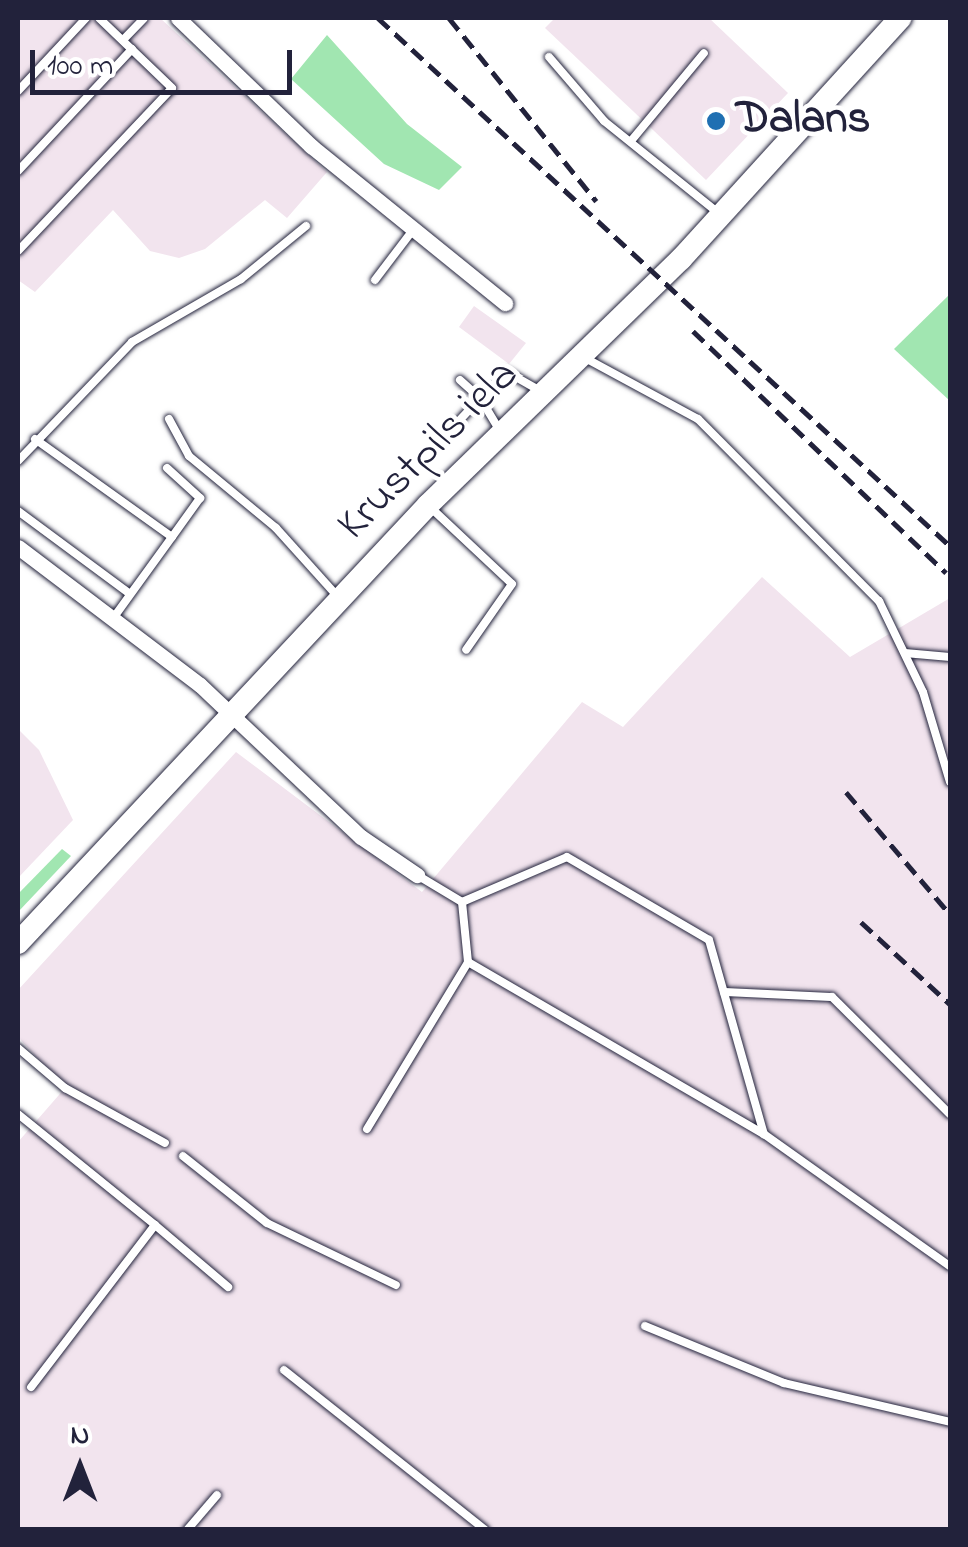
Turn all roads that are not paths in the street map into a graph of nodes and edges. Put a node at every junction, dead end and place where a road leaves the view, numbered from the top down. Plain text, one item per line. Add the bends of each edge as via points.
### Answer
1 (86, 18) edge
2 (99, 18) edge
3 (144, 18) edge
4 (178, 18) edge
5 (900, 18) edge
6 (123, 40) junction
7 (132, 49) junction
8 (704, 53) dead end
9 (549, 57) dead end
10 (18, 90) edge
11 (631, 141) junction
12 (18, 170) edge
13 (720, 215) junction
14 (306, 226) dead end
15 (415, 226) junction
16 (21, 239) edge
17 (18, 250) edge
18 (375, 280) dead end
19 (506, 302) dead end
20 (583, 356) junction
21 (460, 380) dead end
22 (542, 392) junction
23 (480, 398) junction
24 (169, 419) dead end
25 (456, 423) dead end
26 (501, 432) junction
27 (36, 438) junction
28 (18, 461) edge
29 (167, 468) dead end
30 (428, 505) junction
31 (18, 511) edge
32 (172, 537) junction
33 (18, 546) edge
34 (130, 594) junction
35 (339, 598) junction
36 (114, 616) junction
37 (466, 650) dead end
38 (905, 653) junction
39 (950, 657) edge
40 (228, 717) junction
41 (950, 782) edge
42 (417, 875) joint
43 (462, 902) junction
44 (18, 943) edge
45 (468, 962) junction
46 (724, 992) junction
47 (18, 1048) edge
48 (18, 1114) edge
49 (950, 1114) edge
50 (367, 1128) dead end
51 (764, 1134) junction
52 (165, 1144) dead end
53 (183, 1156) dead end
54 (155, 1224) junction
55 (950, 1266) edge
56 (396, 1285) dead end
57 (228, 1287) dead end
58 (644, 1326) dead end
59 (284, 1370) dead end
60 (32, 1387) dead end
61 (950, 1422) edge
62 (217, 1495) dead end
63 (187, 1530) edge
64 (485, 1530) edge

1 - 10 lane
2 - 6 lane
3 - 6 lane
4 - 15 street via 311,146
5 - 13 street, Krustpils iela
6 - 7 lane
7 - 12 lane
7 - 16 lane via 172,88
8 - 11 lane
9 - 11 lane
11 - 13 lane
13 - 20 street, Krustpils iela
14 - 27 lane via 241,279 132,342
15 - 18 lane
15 - 19 street
16 - 17 lane
20 - 22 street, Krustpils iela
20 - 38 lane via 698,419 880,601
21 - 23 lane
22 - 23 lane via 507,372
22 - 26 street, Krustpils iela
23 - 25 lane
23 - 26 lane
24 - 35 lane via 188,456 276,528
26 - 30 street, Krustpils iela
27 - 28 lane
27 - 32 lane
29 - 32 lane via 200,498
30 - 35 street, Krustpils iela
30 - 37 lane via 510,578 511,594
31 - 34 lane
32 - 34 lane
33 - 36 street
34 - 36 lane
35 - 40 street, Krustpils iela
36 - 40 street
38 - 39 lane
38 - 41 lane
40 - 42 street
40 - 44 street, Krustpils iela
42 - 43 lane
43 - 45 lane
43 - 46 lane via 567,857 710,940
45 - 50 lane
45 - 51 lane
46 - 49 lane via 832,997
46 - 51 lane
47 - 52 lane via 65,1088
48 - 54 lane
51 - 55 lane
53 - 56 lane via 267,1223
54 - 57 lane
54 - 60 lane
58 - 61 lane via 784,1383
59 - 64 lane
62 - 63 lane

